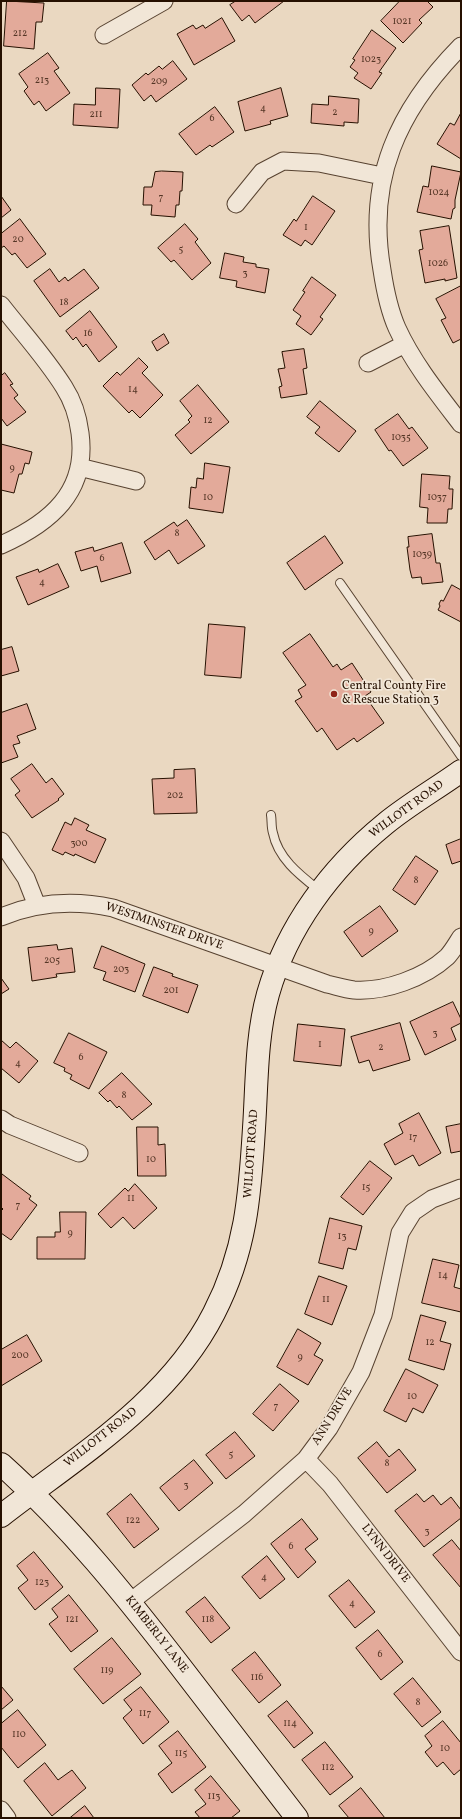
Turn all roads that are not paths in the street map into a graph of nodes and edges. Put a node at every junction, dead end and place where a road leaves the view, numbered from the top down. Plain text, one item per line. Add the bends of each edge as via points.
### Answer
1 (164, 1) edge
2 (104, 35) dead end
3 (461, 46) edge
4 (382, 176) junction
5 (236, 204) dead end
6 (1, 305) edge
7 (405, 344) junction
8 (368, 363) dead end
9 (461, 424) edge
10 (80, 467) junction
11 (136, 481) dead end
12 (1, 545) edge
13 (340, 583) dead end
14 (461, 756) edge
15 (461, 771) edge
16 (271, 814) dead end
17 (1, 841) edge
18 (320, 892) junction
19 (37, 906) junction
20 (1, 917) edge
21 (461, 937) edge
22 (278, 965) junction
23 (1, 1119) edge
24 (79, 1153) dead end
25 (461, 1188) edge
26 (306, 1459) junction
27 (1, 1464) edge
28 (32, 1492) junction
29 (1, 1516) edge
30 (130, 1602) junction
31 (461, 1652) edge
32 (1, 1810) edge
33 (7, 1818) edge
34 (297, 1818) edge

1 - 2 street
3 - 4 street via 421,91 407,114 395,138
4 - 5 street via 319,163 282,161 262,172
4 - 7 street via 379,255 390,308
6 - 10 street via 64,388 73,405 81,441
7 - 8 street
7 - 9 street via 434,389
10 - 11 street
10 - 12 street via 68,495 57,509 42,523
13 - 14 lane
15 - 18 main road, WILLOTT ROAD via 386,823 358,847
16 - 18 lane via 273,834 280,850 289,864
17 - 19 street via 26,878
18 - 22 main road, WILLOTT ROAD via 305,913
19 - 20 street, WESTMINSTER DRIVE
19 - 22 street, WESTMINSTER DRIVE via 67,903 113,908 213,945
21 - 22 street, WESTMINSTER DRIVE via 447,957 422,974 396,985 373,990 353,990 327,984
22 - 28 main road, WILLOTT ROAD via 268,995 260,1047 246,1220 232,1271 221,1299 200,1338 165,1384 115,1428
23 - 24 street
25 - 26 street, ANN DRIVE via 432,1199 413,1212 400,1233 383,1315 360,1372 329,1428
26 - 30 street, ANN DRIVE via 244,1514
26 - 31 street, LYNN DRIVE via 330,1484
27 - 28 main road, KIMBERLY LANE
28 - 29 main road, WILLOTT ROAD
28 - 30 main road, KIMBERLY LANE via 70,1530
30 - 34 main road, KIMBERLY LANE
32 - 33 street

